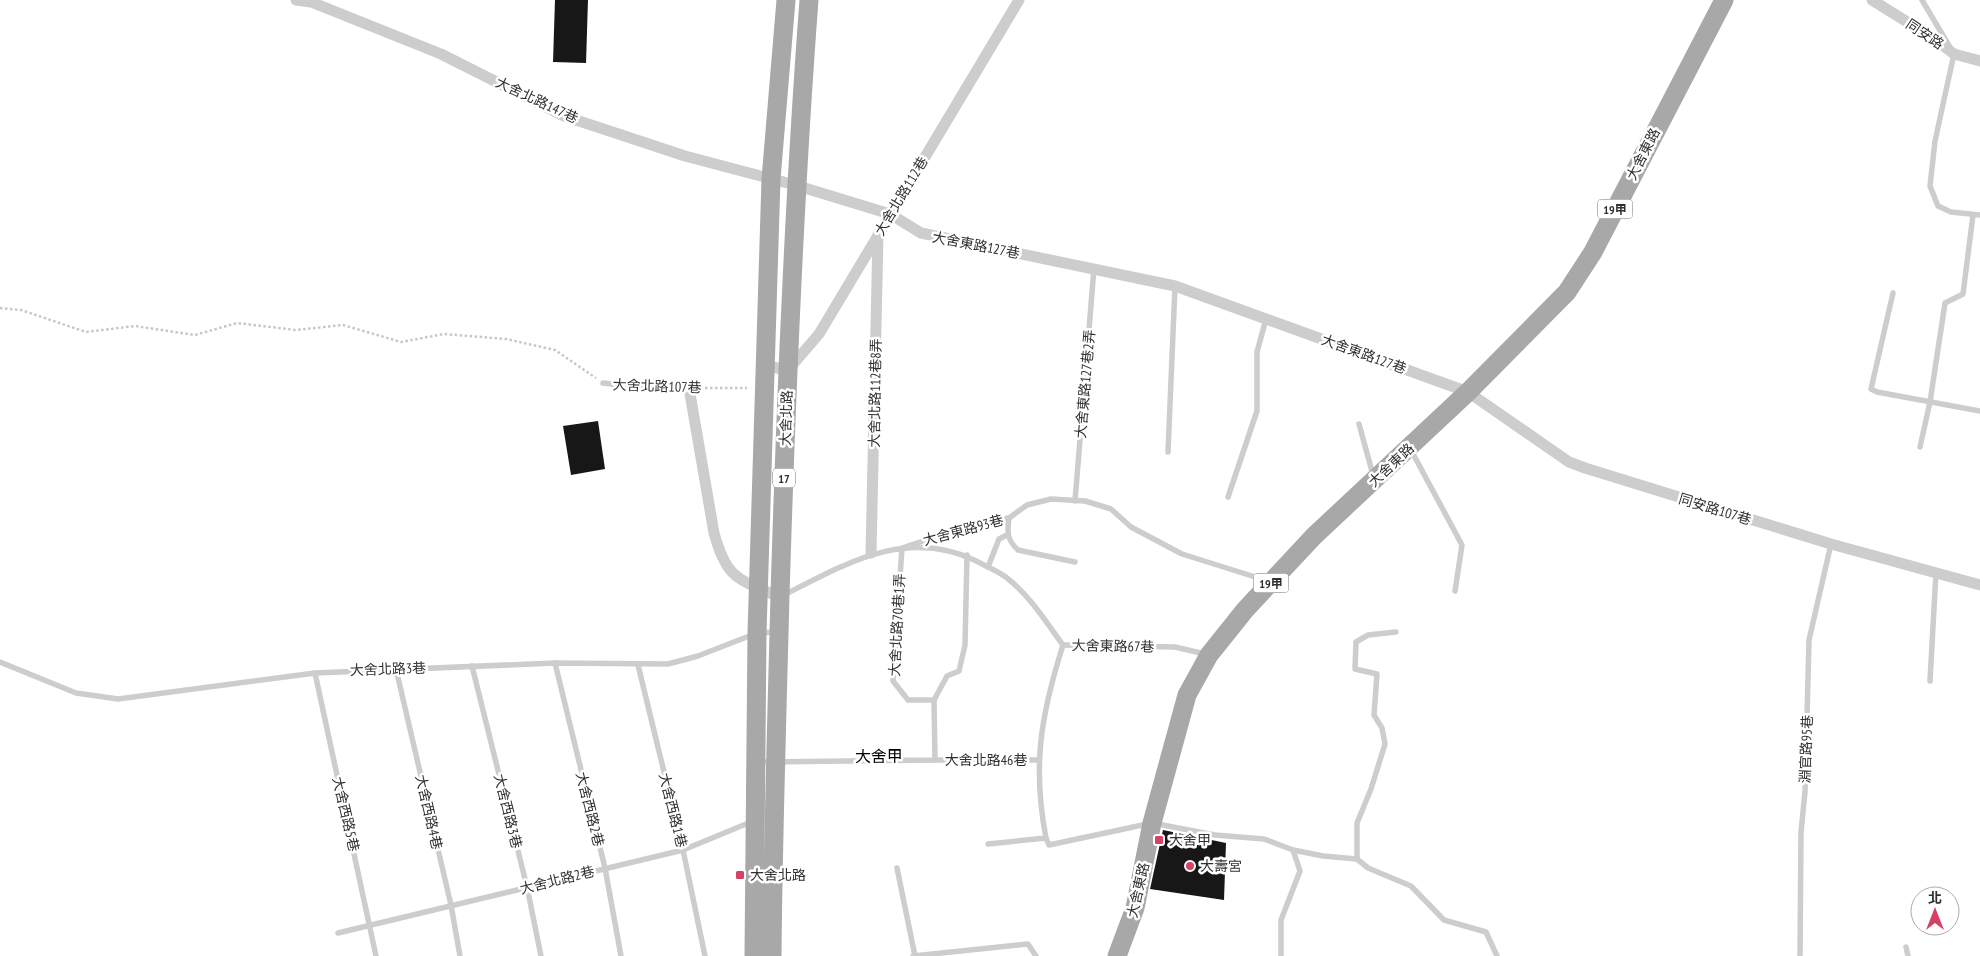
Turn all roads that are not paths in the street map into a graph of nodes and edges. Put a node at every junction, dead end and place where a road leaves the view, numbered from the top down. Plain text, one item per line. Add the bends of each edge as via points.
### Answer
1 (296, 0) edge
2 (786, 0) edge
3 (809, 0) edge
4 (1019, 0) edge
5 (1724, 0) edge
6 (1872, 0) edge
7 (1922, 0) edge
8 (1954, 54) junction
9 (1980, 61) edge
10 (783, 182) junction
11 (890, 214) junction
12 (1973, 215) junction
13 (1980, 216) edge
14 (878, 233) junction
15 (1094, 268) junction
16 (1175, 286) junction
17 (1893, 292) dead end
18 (1266, 319) junction
19 (767, 366) junction
20 (788, 370) junction
21 (603, 384) road end
22 (689, 388) joint
23 (1468, 392) junction
24 (1930, 402) junction
25 (1980, 411) edge
26 (1358, 424) dead end
27 (1920, 447) dead end
28 (1410, 448) junction
29 (1168, 452) dead end
30 (1375, 480) junction
31 (1228, 496) dead end
32 (1075, 501) junction
33 (1009, 518) junction
34 (1007, 535) junction
35 (1831, 544) junction
36 (902, 548) junction
37 (871, 553) junction
38 (967, 555) junction
39 (1075, 562) dead end
40 (988, 567) junction
41 (1936, 572) junction
42 (1272, 582) junction
43 (1980, 585) edge
44 (759, 588) junction
45 (1455, 591) dead end
46 (780, 597) junction
47 (779, 632) junction
48 (1396, 632) dead end
49 (757, 633) junction
50 (1063, 645) junction
51 (1209, 655) junction
52 (0, 662) edge
53 (555, 663) junction
54 (638, 665) junction
55 (472, 666) junction
56 (396, 669) junction
57 (315, 673) junction
58 (1930, 681) dead end
59 (934, 700) junction
60 (935, 760) junction
61 (1038, 760) junction
62 (756, 762) junction
63 (775, 762) junction
64 (764, 820) junction
65 (1152, 823) junction
66 (1046, 838) junction
67 (988, 844) dead end
68 (683, 850) junction
69 (1293, 850) junction
70 (1357, 859) junction
71 (604, 868) junction
72 (897, 868) dead end
73 (527, 887) junction
74 (451, 906) junction
75 (371, 925) junction
76 (338, 932) dead end
77 (1906, 947) dead end
78 (376, 956) edge
79 (460, 956) edge
80 (541, 956) edge
81 (621, 956) edge
82 (705, 956) edge
83 (754, 956) edge
84 (772, 956) edge
85 (914, 956) edge
86 (1036, 956) edge
87 (1117, 956) edge
88 (1280, 956) edge
89 (1497, 956) edge
90 (1800, 956) edge
91 (1908, 956) edge

1 - 10 street, 大舍北路147巷 via 311,2 441,54 564,116 685,156
2 - 10 main road, 大舍北路 / 17
3 - 10 main road, 大舍北路 / 17
4 - 11 street, 大舍北路112巷
5 - 23 main road, 大舍東路 / 19甲 via 1581,272 1567,292
6 - 8 street, 同安路
7 - 8 lane
8 - 9 street, 同安路
8 - 12 lane via 1935,141 1930,186 1938,206 1951,212
10 - 11 street, 大舍東路127巷
10 - 19 main road, 大舍北路 / 17
10 - 20 main road, 大舍北路 / 17
11 - 14 street, 大舍北路112巷
11 - 15 street, 大舍東路127巷 via 921,233
12 - 13 lane
12 - 24 lane via 1963,294 1945,303
14 - 20 street, 大舍北路112巷 via 819,334
14 - 37 street, 大舍北路112巷8弄
15 - 16 street, 大舍東路127巷
15 - 32 lane, 大舍東路127巷2弄
16 - 18 street, 大舍東路127巷
16 - 29 lane
17 - 24 lane via 1871,389
18 - 23 street, 大舍東路127巷
18 - 31 lane via 1257,352 1257,410
19 - 20 street
19 - 44 main road, 大舍北路 / 17
20 - 46 main road, 大舍北路 / 17
21 - 22 lane, 大舍北路107巷
22 - 44 street via 720,557 726,568 738,578
23 - 28 main road, 大舍東路 / 19甲
23 - 35 street, 同安路107巷 via 1569,462
24 - 25 lane
24 - 27 lane
26 - 30 lane
28 - 30 main road, 大舍東路 / 19甲
28 - 45 lane via 1462,545
30 - 42 main road, 大舍東路 / 19甲 via 1314,536
32 - 33 lane, 大舍東路93巷 via 1051,499 1027,506
32 - 42 lane, 大舍東路93巷 via 1097,503 1111,509 1131,527 1182,554
33 - 34 lane
33 - 36 lane, 大舍東路93巷 via 960,529
34 - 39 lane via 1018,550
34 - 40 lane via 999,538
35 - 41 street, 同安路107巷
35 - 90 lane, 淵官路95巷 via 1809,640 1801,832
36 - 37 lane
36 - 38 lane via 924,546
36 - 59 lane, 大舍北路70巷1弄 via 892,681 908,700
37 - 46 lane
38 - 40 lane
38 - 59 lane via 965,645 959,671 947,676
40 - 50 lane via 1007,577 1031,602
41 - 43 street, 同安路107巷
41 - 58 lane
42 - 51 main road, 大舍東路 / 19甲
44 - 46 street
44 - 49 main road, 大舍北路 / 17
46 - 47 main road, 大舍北路 / 17
47 - 49 lane, 大舍北路3巷
47 - 63 main road, 大舍北路 / 17
48 - 70 lane via 1368,635 1356,642 1355,669 1377,674 1374,715 1382,728 1385,744 1357,823
49 - 54 lane, 大舍北路3巷 via 698,656 668,664
49 - 62 main road, 大舍北路 / 17
50 - 51 lane, 大舍東路67巷 via 1175,647
50 - 61 lane, 大舍東路67巷 via 1049,688
51 - 65 main road, 大舍東路 / 19甲 via 1187,695
52 - 57 lane, 大舍北路3巷 via 76,693 118,698
53 - 54 lane, 大舍北路3巷
53 - 55 lane, 大舍北路3巷
53 - 71 lane, 大舍西路2巷
54 - 68 lane, 大舍西路1巷
55 - 56 lane, 大舍北路3巷
55 - 73 lane, 大舍西路3巷
56 - 57 lane, 大舍北路3巷
56 - 74 lane, 大舍西路4巷
57 - 75 lane, 大舍西路5巷
59 - 60 lane, 大舍北路46巷
60 - 61 lane, 大舍北路46巷
60 - 63 lane, 大舍北路46巷
61 - 66 lane, 大舍東路67巷
62 - 63 lane, 大舍北路46巷
62 - 64 main road, 大舍北路 / 17
63 - 64 main road, 大舍北路 / 17
64 - 68 lane, 大舍北路2巷
64 - 83 main road, 大舍北路 / 17
64 - 84 main road, 大舍北路 / 17
65 - 66 lane via 1049,845
65 - 69 lane via 1215,835 1264,839
65 - 87 main road, 大舍東路 / 19甲 via 1135,908
66 - 67 lane
68 - 71 lane, 大舍北路2巷
68 - 82 lane, 大舍西路1巷
69 - 70 lane
69 - 88 lane via 1300,871 1281,920
70 - 89 lane via 1368,868 1411,886 1444,920 1486,932
71 - 73 lane, 大舍北路2巷
71 - 81 lane, 大舍西路2巷
72 - 85 lane
73 - 74 lane, 大舍北路2巷
73 - 80 lane, 大舍西路3巷
74 - 75 lane, 大舍北路2巷
74 - 79 lane, 大舍西路4巷
75 - 76 lane, 大舍北路2巷
75 - 78 lane, 大舍西路5巷
77 - 91 lane
85 - 86 lane via 1028,944

